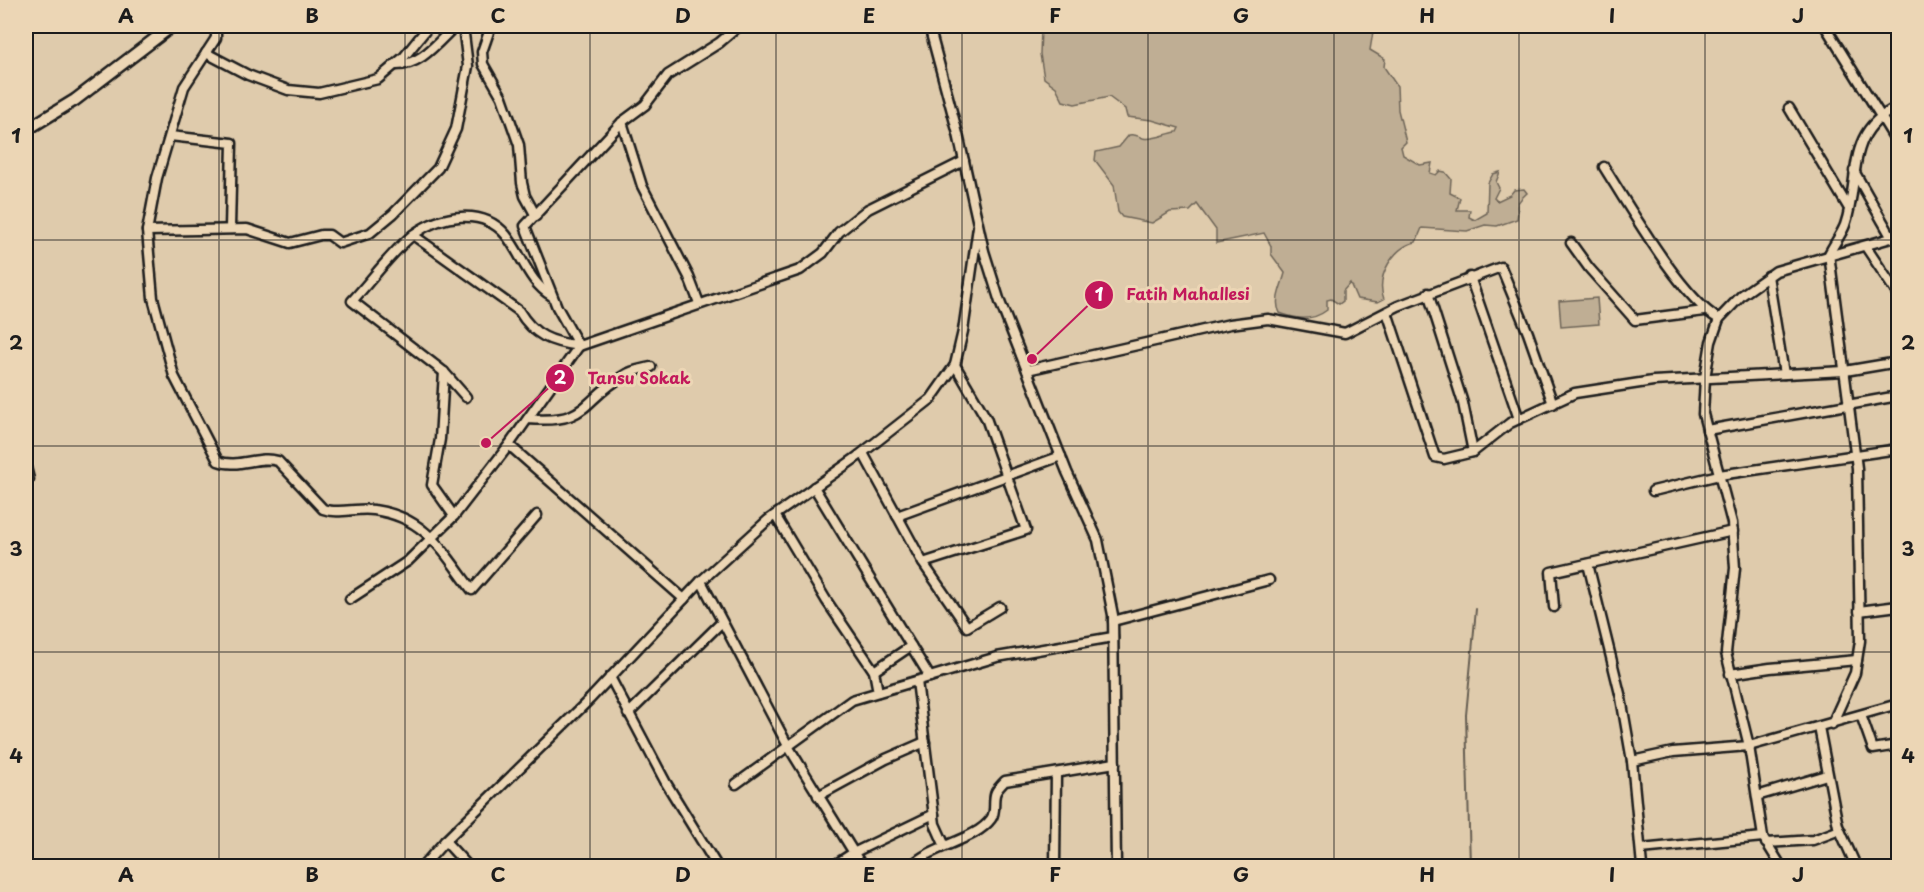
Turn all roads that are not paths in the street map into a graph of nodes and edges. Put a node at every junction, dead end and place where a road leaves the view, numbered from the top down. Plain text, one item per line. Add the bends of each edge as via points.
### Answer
1 (172, 26) edge
2 (216, 26) edge
3 (429, 26) edge
4 (455, 26) edge
5 (464, 26) edge
6 (491, 26) edge
7 (739, 26) edge
8 (929, 26) edge
9 (1825, 26) edge
10 (206, 53) junction
11 (394, 65) junction
12 (1899, 107) edge
13 (1789, 108) dead end
14 (1882, 114) junction
15 (622, 122) junction
16 (26, 130) edge
17 (170, 136) junction
18 (1899, 144) edge
19 (964, 161) junction
20 (1604, 167) dead end
21 (1854, 171) junction
22 (1848, 207) junction
23 (536, 216) junction
24 (978, 227) junction
25 (230, 228) junction
26 (147, 231) junction
27 (413, 235) junction
28 (1895, 237) edge
29 (1571, 243) dead end
30 (1866, 246) junction
31 (1829, 254) junction
32 (1768, 276) junction
33 (1470, 277) junction
34 (1428, 293) junction
35 (1899, 295) edge
36 (553, 296) junction
37 (699, 303) junction
38 (1704, 311) junction
39 (1387, 312) junction
40 (1719, 320) junction
41 (579, 346) junction
42 (1899, 362) edge
43 (955, 365) junction
44 (651, 367) dead end
45 (1027, 370) junction
46 (1845, 371) junction
47 (444, 372) junction
48 (1784, 374) junction
49 (1705, 378) junction
50 (1899, 396) edge
51 (466, 397) dead end
52 (1552, 404) junction
53 (1849, 406) junction
54 (528, 419) junction
55 (1519, 419) junction
56 (1707, 430) junction
57 (509, 445) junction
58 (1899, 449) edge
59 (1473, 452) junction
60 (863, 453) junction
61 (1061, 456) junction
62 (1856, 456) junction
63 (26, 467) edge
64 (1007, 474) junction
65 (1719, 475) junction
66 (29, 479) dead end
67 (814, 488) junction
68 (1653, 491) dead end
69 (537, 514) dead end
70 (775, 515) junction
71 (454, 516) junction
72 (897, 516) junction
73 (1733, 531) junction
74 (433, 538) junction
75 (922, 563) junction
76 (1588, 564) junction
77 (1269, 580) dead end
78 (701, 581) junction
79 (350, 599) dead end
80 (684, 599) junction
81 (1899, 606) edge
82 (1000, 607) dead end
83 (1554, 607) dead end
84 (1859, 611) junction
85 (1113, 621) junction
86 (722, 622) junction
87 (1113, 637) junction
88 (911, 646) junction
89 (1857, 660) junction
90 (874, 671) junction
91 (1730, 674) junction
92 (610, 677) junction
93 (930, 677) junction
94 (917, 681) junction
95 (878, 692) junction
96 (1899, 704) edge
97 (628, 714) junction
98 (1861, 715) junction
99 (1832, 724) junction
100 (1819, 727) junction
101 (925, 742) junction
102 (788, 746) junction
103 (1749, 746) junction
104 (1899, 746) edge
105 (1632, 761) junction
106 (1115, 763) junction
107 (1056, 773) junction
108 (1827, 775) junction
109 (736, 784) dead end
110 (818, 796) junction
111 (1757, 796) junction
112 (934, 814) junction
113 (1840, 830) junction
114 (1765, 840) junction
115 (445, 841) junction
116 (944, 844) junction
117 (1641, 849) junction
118 (853, 853) junction
119 (423, 867) edge
120 (468, 867) edge
121 (717, 867) edge
122 (833, 867) edge
123 (861, 867) edge
124 (911, 867) edge
125 (1055, 867) edge
126 (1116, 867) edge
127 (1642, 867) edge
128 (1781, 867) edge
129 (1856, 867) edge

1 - 16 street via 75,100
2 - 10 street via 216,38
3 - 11 street
4 - 11 street via 420,58 405,66
5 - 25 street via 468,66 456,129 438,168 393,214 370,233 340,243 329,235 290,243 247,229
6 - 23 street via 482,52 483,64 502,97 519,145 525,196
7 - 15 street via 668,75 645,105
8 - 19 street
9 - 14 street
10 - 11 street via 288,90 319,93 378,78
10 - 17 street via 184,87
12 - 14 street
13 - 22 street
14 - 18 street
14 - 21 street via 1862,139
15 - 23 street
15 - 37 street via 642,186
17 - 25 street via 232,142
17 - 26 street
19 - 24 street
19 - 37 street via 868,210 800,270
20 - 38 street via 1648,237
21 - 22 street
21 - 28 street
22 - 31 street via 1845,225
23 - 36 street via 525,226
24 - 43 street
24 - 45 street via 1000,302
25 - 26 street
26 - 74 street via 153,298 174,376 218,461 278,461 322,509 372,509 392,514 421,527
27 - 36 street via 435,221 466,216 483,219 505,233 540,289
27 - 41 street via 519,311 539,335 554,343
27 - 47 street via 352,302
28 - 30 street
29 - 38 street via 1635,320
30 - 31 street
30 - 35 street
31 - 32 street
31 - 46 street
32 - 40 street via 1742,295
32 - 48 street
33 - 34 street
33 - 52 street via 1502,267
33 - 55 street
34 - 39 street
34 - 59 street via 1463,403
36 - 41 street
37 - 41 street
38 - 40 street
39 - 45 street via 1345,333 1268,320 1230,324
39 - 59 street via 1435,457 1444,459
40 - 49 street
41 - 54 street
42 - 46 street
43 - 60 street via 931,399
43 - 64 street via 986,418
44 - 54 street via 626,374 585,409 569,417 549,421
45 - 61 street
46 - 48 street
46 - 53 street
47 - 51 street
47 - 71 street via 440,439 432,485
48 - 49 street
49 - 52 street via 1575,393
49 - 56 street via 1703,414
50 - 53 street
52 - 55 street
53 - 56 street
53 - 62 street
54 - 57 street
55 - 59 street
56 - 65 street
57 - 71 street
57 - 80 street
58 - 62 street
60 - 67 street
60 - 72 street
61 - 64 street
61 - 85 street via 1098,540
62 - 65 street
62 - 84 street
63 - 66 street
64 - 72 street
64 - 75 street via 1026,530
65 - 68 street
65 - 73 street
67 - 70 street
67 - 88 street
69 - 74 street via 472,590
70 - 78 street
70 - 90 street
71 - 74 street
72 - 75 street
73 - 76 street
73 - 91 street via 1735,568 1726,653
74 - 79 street via 408,561
75 - 82 street via 967,627
76 - 83 street via 1551,572
76 - 105 street
77 - 85 street
78 - 80 street
78 - 86 street
80 - 92 street
81 - 84 street
84 - 89 street
85 - 87 street
86 - 97 street
86 - 102 street
87 - 93 street via 997,657
87 - 106 street
88 - 90 street
88 - 93 street
89 - 91 street
89 - 99 street
90 - 95 street
91 - 103 street
92 - 97 street
92 - 115 street
93 - 94 street
94 - 95 street
94 - 101 street
95 - 102 street via 852,700
96 - 98 street
97 - 121 street
98 - 99 street
98 - 104 street via 1874,749
99 - 100 street
100 - 103 street
100 - 108 street
101 - 110 street
101 - 112 street
102 - 109 street
102 - 110 street
103 - 105 street via 1673,752
103 - 111 street
105 - 117 street
106 - 107 street
106 - 126 street
107 - 116 street via 1005,781 995,792 991,819 970,836
107 - 125 street
108 - 111 street
108 - 113 street
110 - 118 street
111 - 114 street
112 - 116 street
112 - 118 street
113 - 114 street via 1813,840
113 - 129 street
114 - 117 street
114 - 128 street
115 - 119 street
115 - 120 street
116 - 124 street
117 - 127 street
118 - 122 street
118 - 123 street

